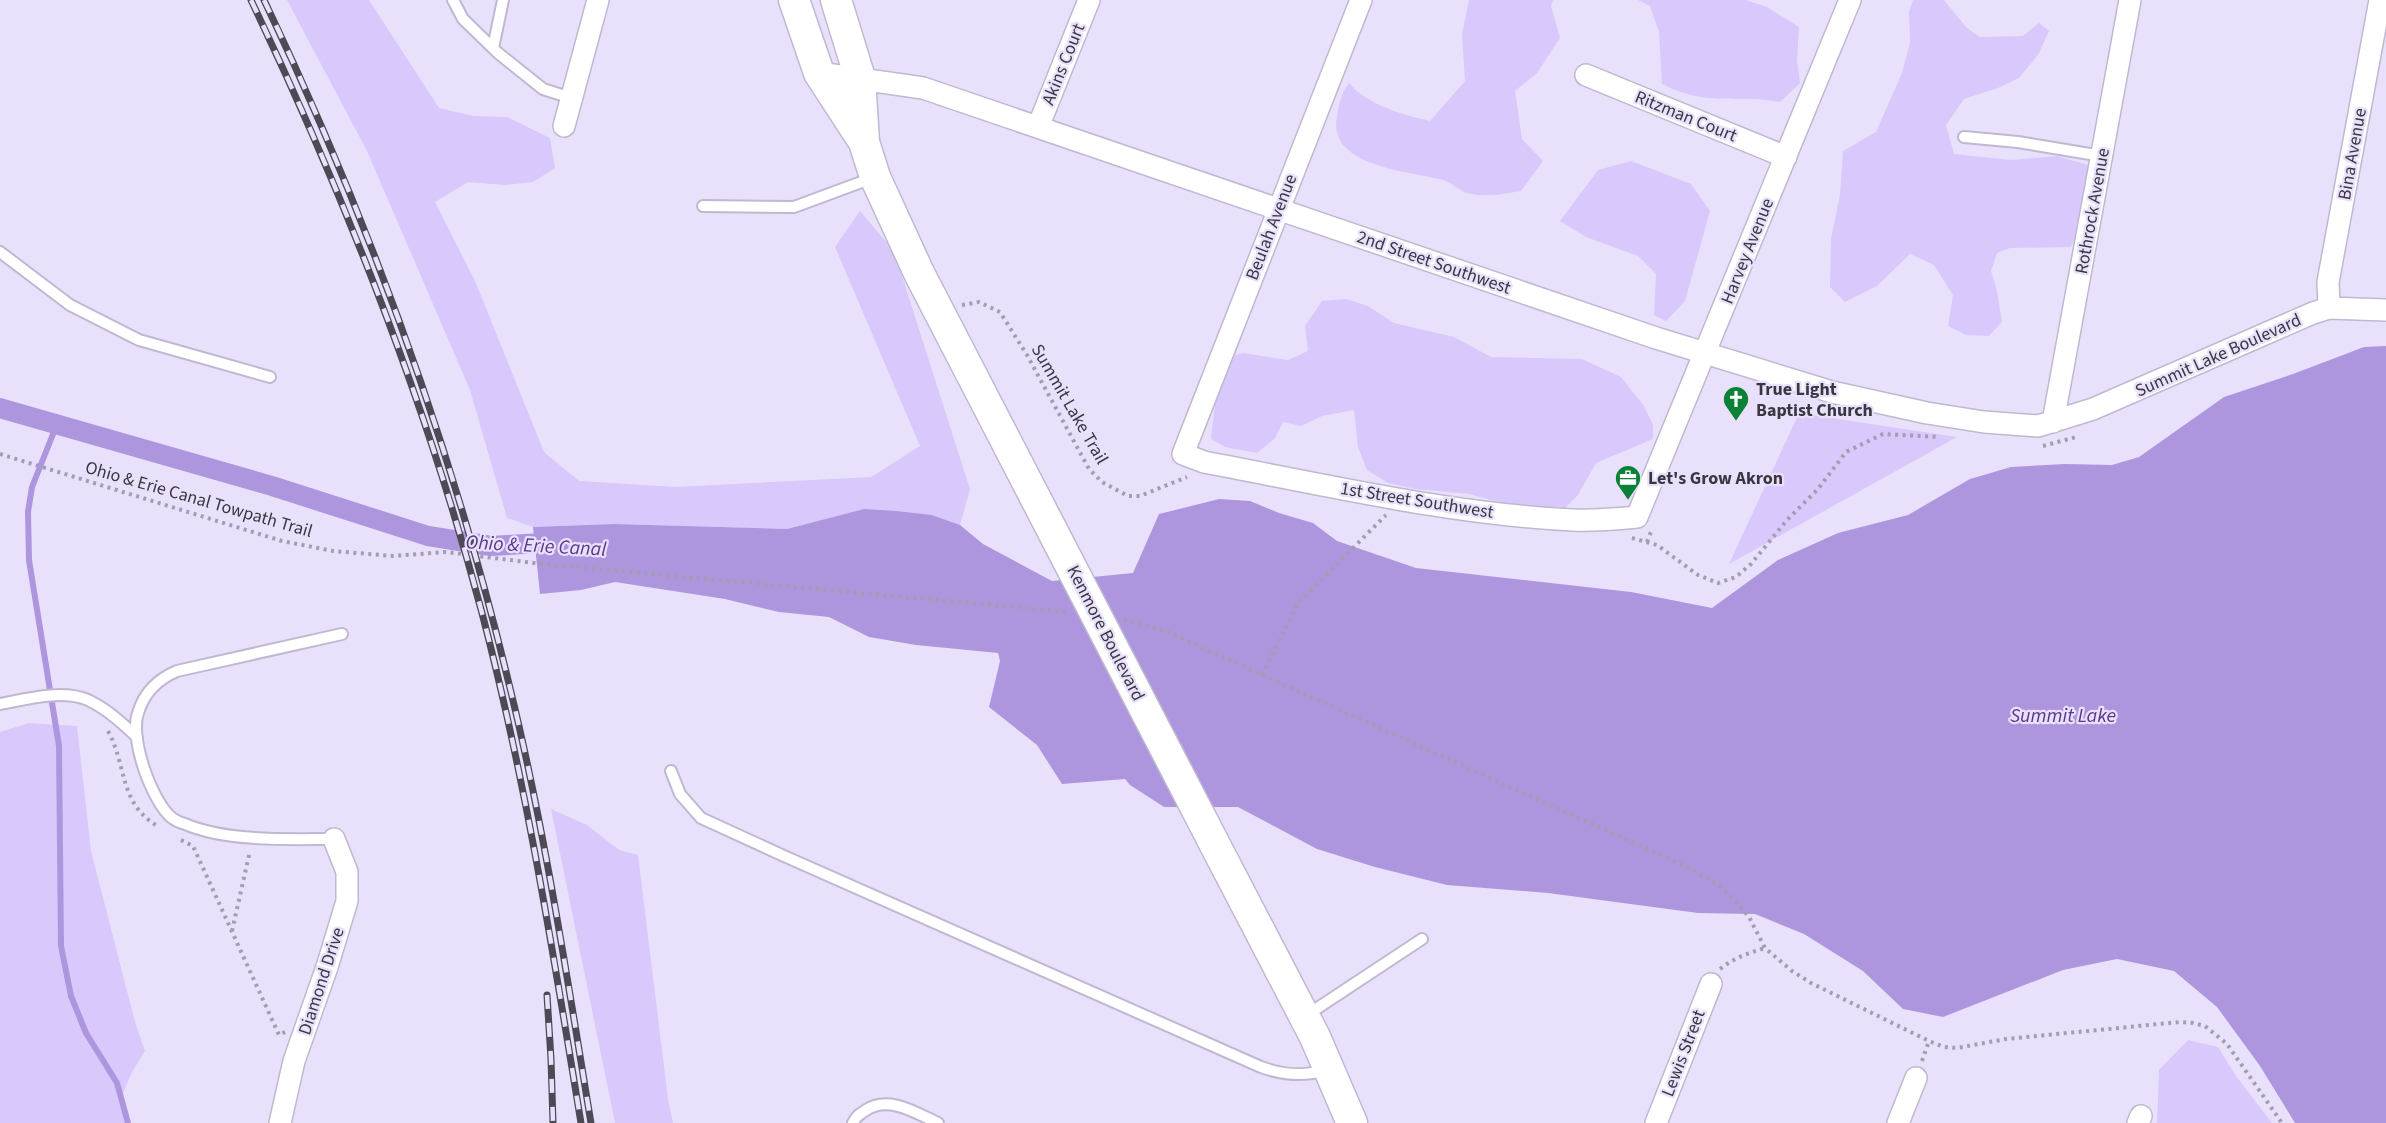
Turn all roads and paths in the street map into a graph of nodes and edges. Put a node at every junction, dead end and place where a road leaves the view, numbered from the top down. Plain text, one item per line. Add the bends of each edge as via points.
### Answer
1 (453, 0) edge
2 (503, 0) edge
3 (598, 0) edge
4 (794, 0) edge
5 (836, 0) edge
6 (1089, 0) edge
7 (1361, 0) edge
8 (1850, 0) edge
9 (2130, 0) edge
10 (2380, 0) edge
11 (493, 48) junction
12 (819, 73) junction
13 (1586, 75) dead end
14 (860, 78) junction
15 (571, 98) junction
16 (564, 126) dead end
17 (1038, 127) junction
18 (1964, 137) dead end
19 (864, 142) junction
20 (2102, 156) junction
21 (1786, 157) junction
22 (875, 177) junction
23 (703, 207) dead end
24 (1278, 209) junction
25 (0, 252) edge
26 (2329, 308) junction
27 (938, 310) junction
28 (2386, 310) edge
29 (1706, 353) junction
30 (270, 377) dead end
31 (2054, 422) junction
32 (0, 454) edge
33 (1182, 454) joint
34 (1190, 476) dead end
35 (1818, 489) dead end
36 (1644, 501) joint
37 (1391, 511) dead end
38 (1657, 545) dead end
39 (393, 556) dead end
40 (342, 634) dead end
41 (1262, 675) dead end
42 (88, 700) junction
43 (0, 704) edge
44 (137, 737) junction
45 (671, 771) dead end
46 (165, 830) dead end
47 (173, 835) dead end
48 (252, 838) junction
49 (334, 839) joint
50 (1757, 930) dead end
51 (232, 932) junction
52 (1422, 939) dead end
53 (1765, 948) junction
54 (1711, 984) joint
55 (1305, 1017) junction
56 (288, 1031) dead end
57 (1329, 1070) junction
58 (1916, 1078) dead end
59 (280, 1123) edge
60 (853, 1123) edge
61 (938, 1123) edge
62 (1353, 1123) edge
63 (1656, 1123) edge
64 (1898, 1123) edge
65 (2282, 1123) edge

1 - 11 lane via 464,19
2 - 11 lane
3 - 15 street
4 - 12 main road, Kenmore Boulevard
5 - 14 main road, Kenmore Boulevard
6 - 17 street, Akins Court
7 - 24 street, Beulah Avenue
8 - 21 street, Harvey Avenue
9 - 20 street, Rothrock Avenue
10 - 26 street, Bina Avenue via 2328,282
11 - 15 lane via 543,89
12 - 14 street, 2nd Street Southwest
12 - 19 main road, Kenmore Boulevard
13 - 21 street, Ritzman Court
14 - 17 street, 2nd Street Southwest via 922,88
14 - 19 main road, Kenmore Boulevard
15 - 16 street
17 - 24 street, 2nd Street Southwest
18 - 20 lane
19 - 22 main road, Kenmore Boulevard
20 - 31 street, Rothrock Avenue
21 - 29 street, Harvey Avenue
22 - 23 lane via 794,207
22 - 27 main road, Kenmore Boulevard
24 - 29 street, 2nd Street Southwest
24 - 33 street, Beulah Avenue
25 - 30 lane via 70,305 139,340
26 - 28 street, Summit Lake Boulevard
26 - 31 street, Summit Lake Boulevard via 2116,400
27 - 34 path, Summit Lake Trail via 979,302 1000,312 1089,469 1102,482 1128,496 1140,496
27 - 55 main road, Kenmore Boulevard, bridge
29 - 31 street, 2nd Street Southwest via 1832,392 1927,413 2035,426
29 - 36 street, Harvey Avenue
32 - 39 path, Ohio & Erie Canal Towpath Trail via 282,541 333,551
33 - 36 street, 1st Street Southwest via 1204,462 1489,513 1575,520 1636,518
35 - 38 path via 1736,577 1718,583 1698,575
37 - 41 path via 1298,603
40 - 44 lane via 200,664 164,676 146,695 138,713
42 - 43 lane via 69,696
42 - 44 lane
42 - 46 path via 88,711 105,724 112,739 135,808
44 - 48 lane via 150,786 173,819
45 - 57 lane via 680,794 701,818 784,856 1261,1067 1279,1074 1309,1075
47 - 51 path via 193,846
48 - 49 lane
48 - 51 path
49 - 59 street, Diamond Drive via 347,872 347,901 294,1061
50 - 53 path
51 - 56 path via 279,1037
52 - 55 lane
53 - 54 path via 1731,960
53 - 65 path via 1811,983 1944,1047 2180,1022 2205,1026 2227,1044
54 - 63 street, Lewis Street
55 - 57 main road, Kenmore Boulevard
57 - 62 main road, Kenmore Boulevard
58 - 64 street
60 - 61 lane via 875,1104 897,1105

